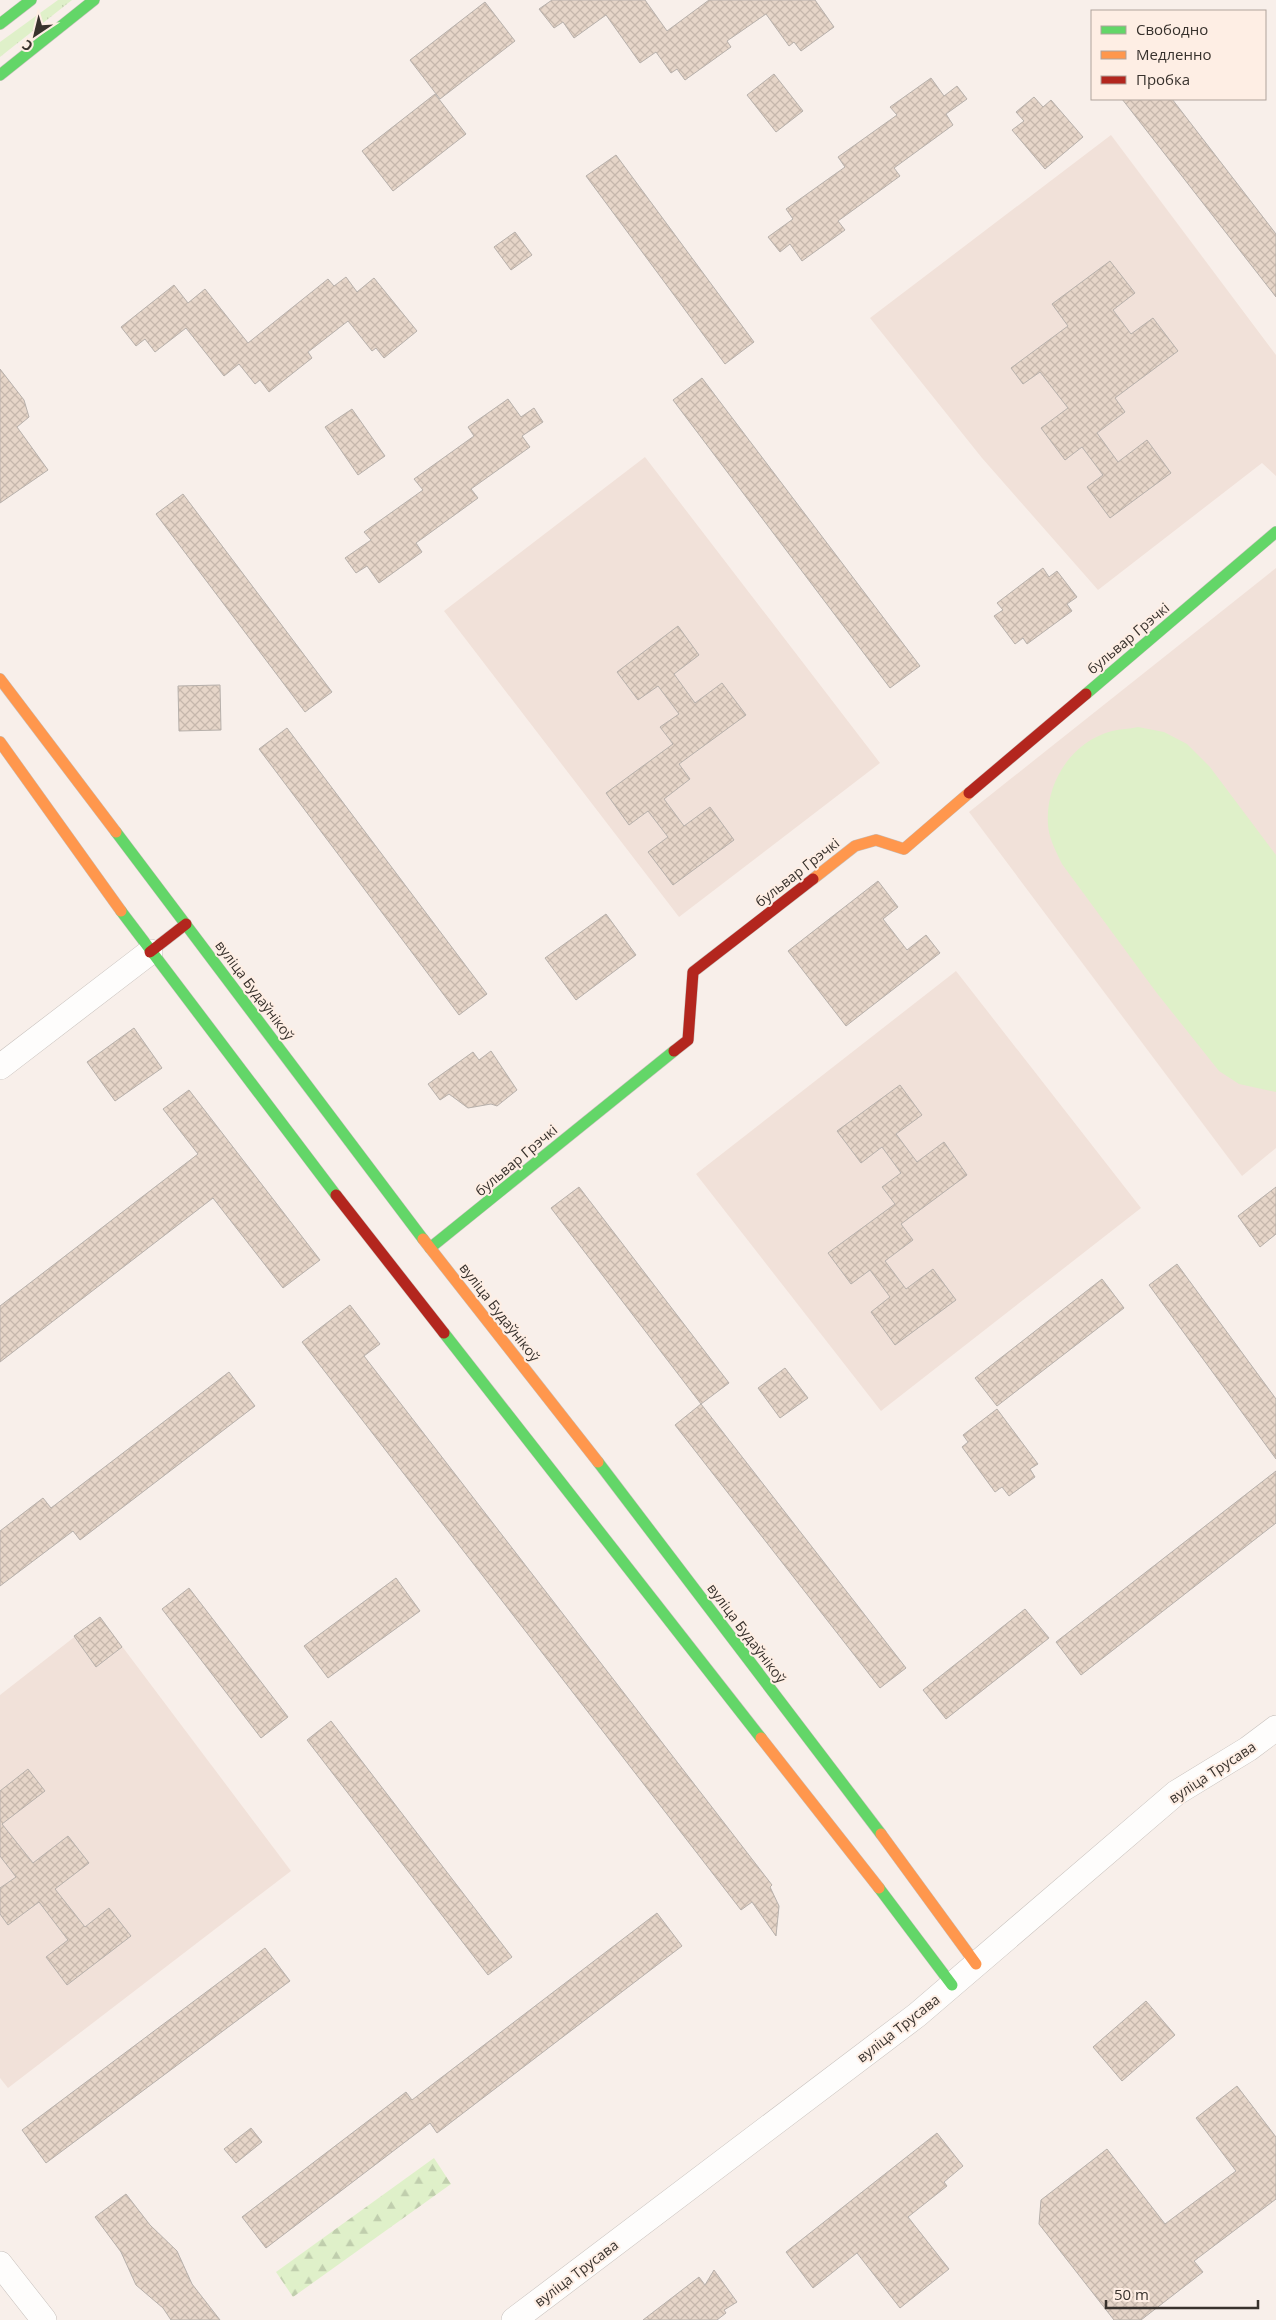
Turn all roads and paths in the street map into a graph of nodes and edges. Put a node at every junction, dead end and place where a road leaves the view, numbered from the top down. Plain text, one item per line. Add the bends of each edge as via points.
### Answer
1 (31, 0) edge
2 (94, 0) edge
3 (0, 24) edge
4 (0, 75) edge
5 (1276, 532) edge
6 (0, 679) edge
7 (0, 742) edge
8 (186, 924) junction
9 (150, 952) junction
10 (0, 1067) edge
11 (430, 1248) junction
12 (548, 1396) junction
13 (534, 1406) dead end
14 (1276, 1728) edge
15 (976, 1964) junction
16 (952, 1985) junction
17 (0, 2264) edge
18 (44, 2320) edge
19 (514, 2320) edge

1 - 3 street
2 - 4 street
5 - 11 street, бульвар Грэчкі via 904,849 876,840 854,846 693,972 688,1040
6 - 8 street, вуліца Будаўнікоў
7 - 9 street
8 - 9 street
8 - 11 street, вуліца Будаўнікоў
9 - 10 street
9 - 16 street via 380,1251 518,1418
11 - 12 street, вуліца Будаўнікоў
12 - 13 street
12 - 15 street, вуліца Будаўнікоў via 922,1887
14 - 15 street, вуліца Трусава via 1176,1793
15 - 16 street, вуліца Трусава
16 - 19 street, вуліца Трусава
17 - 18 street

